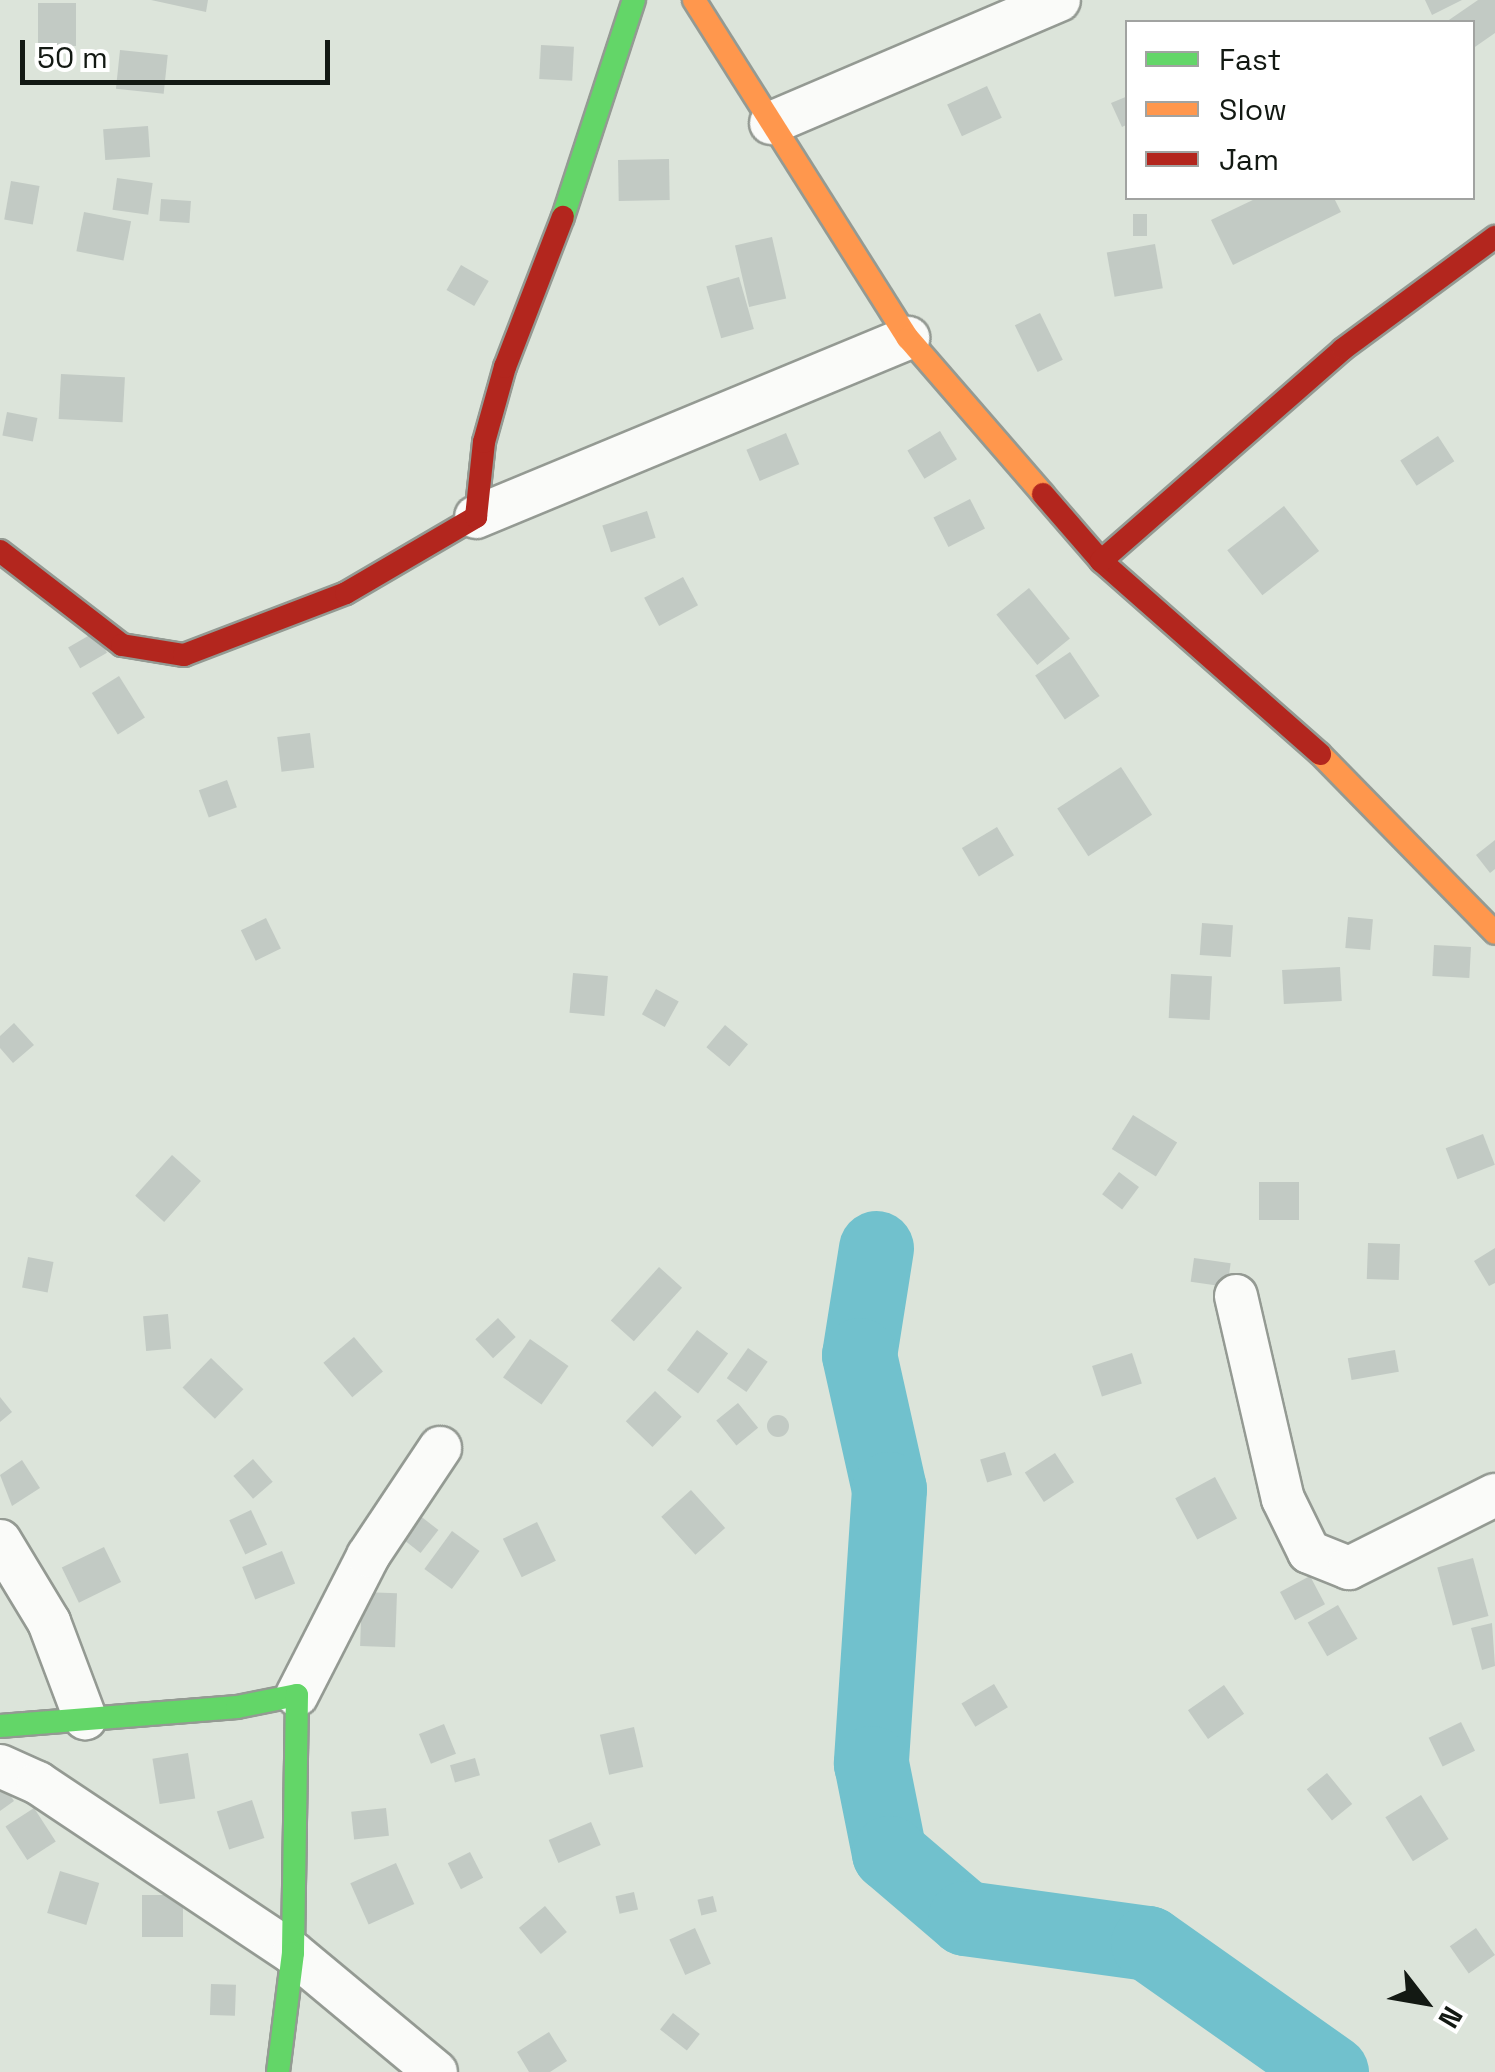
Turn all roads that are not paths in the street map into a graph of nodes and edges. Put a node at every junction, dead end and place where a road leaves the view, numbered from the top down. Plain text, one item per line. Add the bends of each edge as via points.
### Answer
1 (634, 0) edge
2 (694, 0) edge
3 (1059, 0) edge
4 (771, 123) junction
5 (1495, 237) edge
6 (908, 338) junction
7 (476, 517) junction
8 (0, 551) edge
9 (1101, 561) junction
10 (1495, 933) edge
11 (1236, 1296) dead end
12 (440, 1448) dead end
13 (1495, 1495) edge
14 (0, 1540) edge
15 (297, 1695) junction
16 (85, 1718) junction
17 (0, 1726) edge
18 (0, 1766) edge
19 (293, 1953) junction
20 (278, 2072) edge
21 (436, 2072) edge

1 - 7 street via 562,220 504,367 484,442
2 - 4 street
3 - 4 street
4 - 6 street
5 - 9 street via 1343,349
6 - 7 street
6 - 9 street
7 - 8 street via 346,593 184,655 122,645
9 - 10 street via 1274,707
11 - 13 street via 1278,1480 1310,1552 1348,1568
12 - 15 street via 360,1570
14 - 16 street via 49,1622
15 - 16 street
15 - 19 street
16 - 17 street
18 - 19 street via 38,1783
19 - 20 street
19 - 21 street

